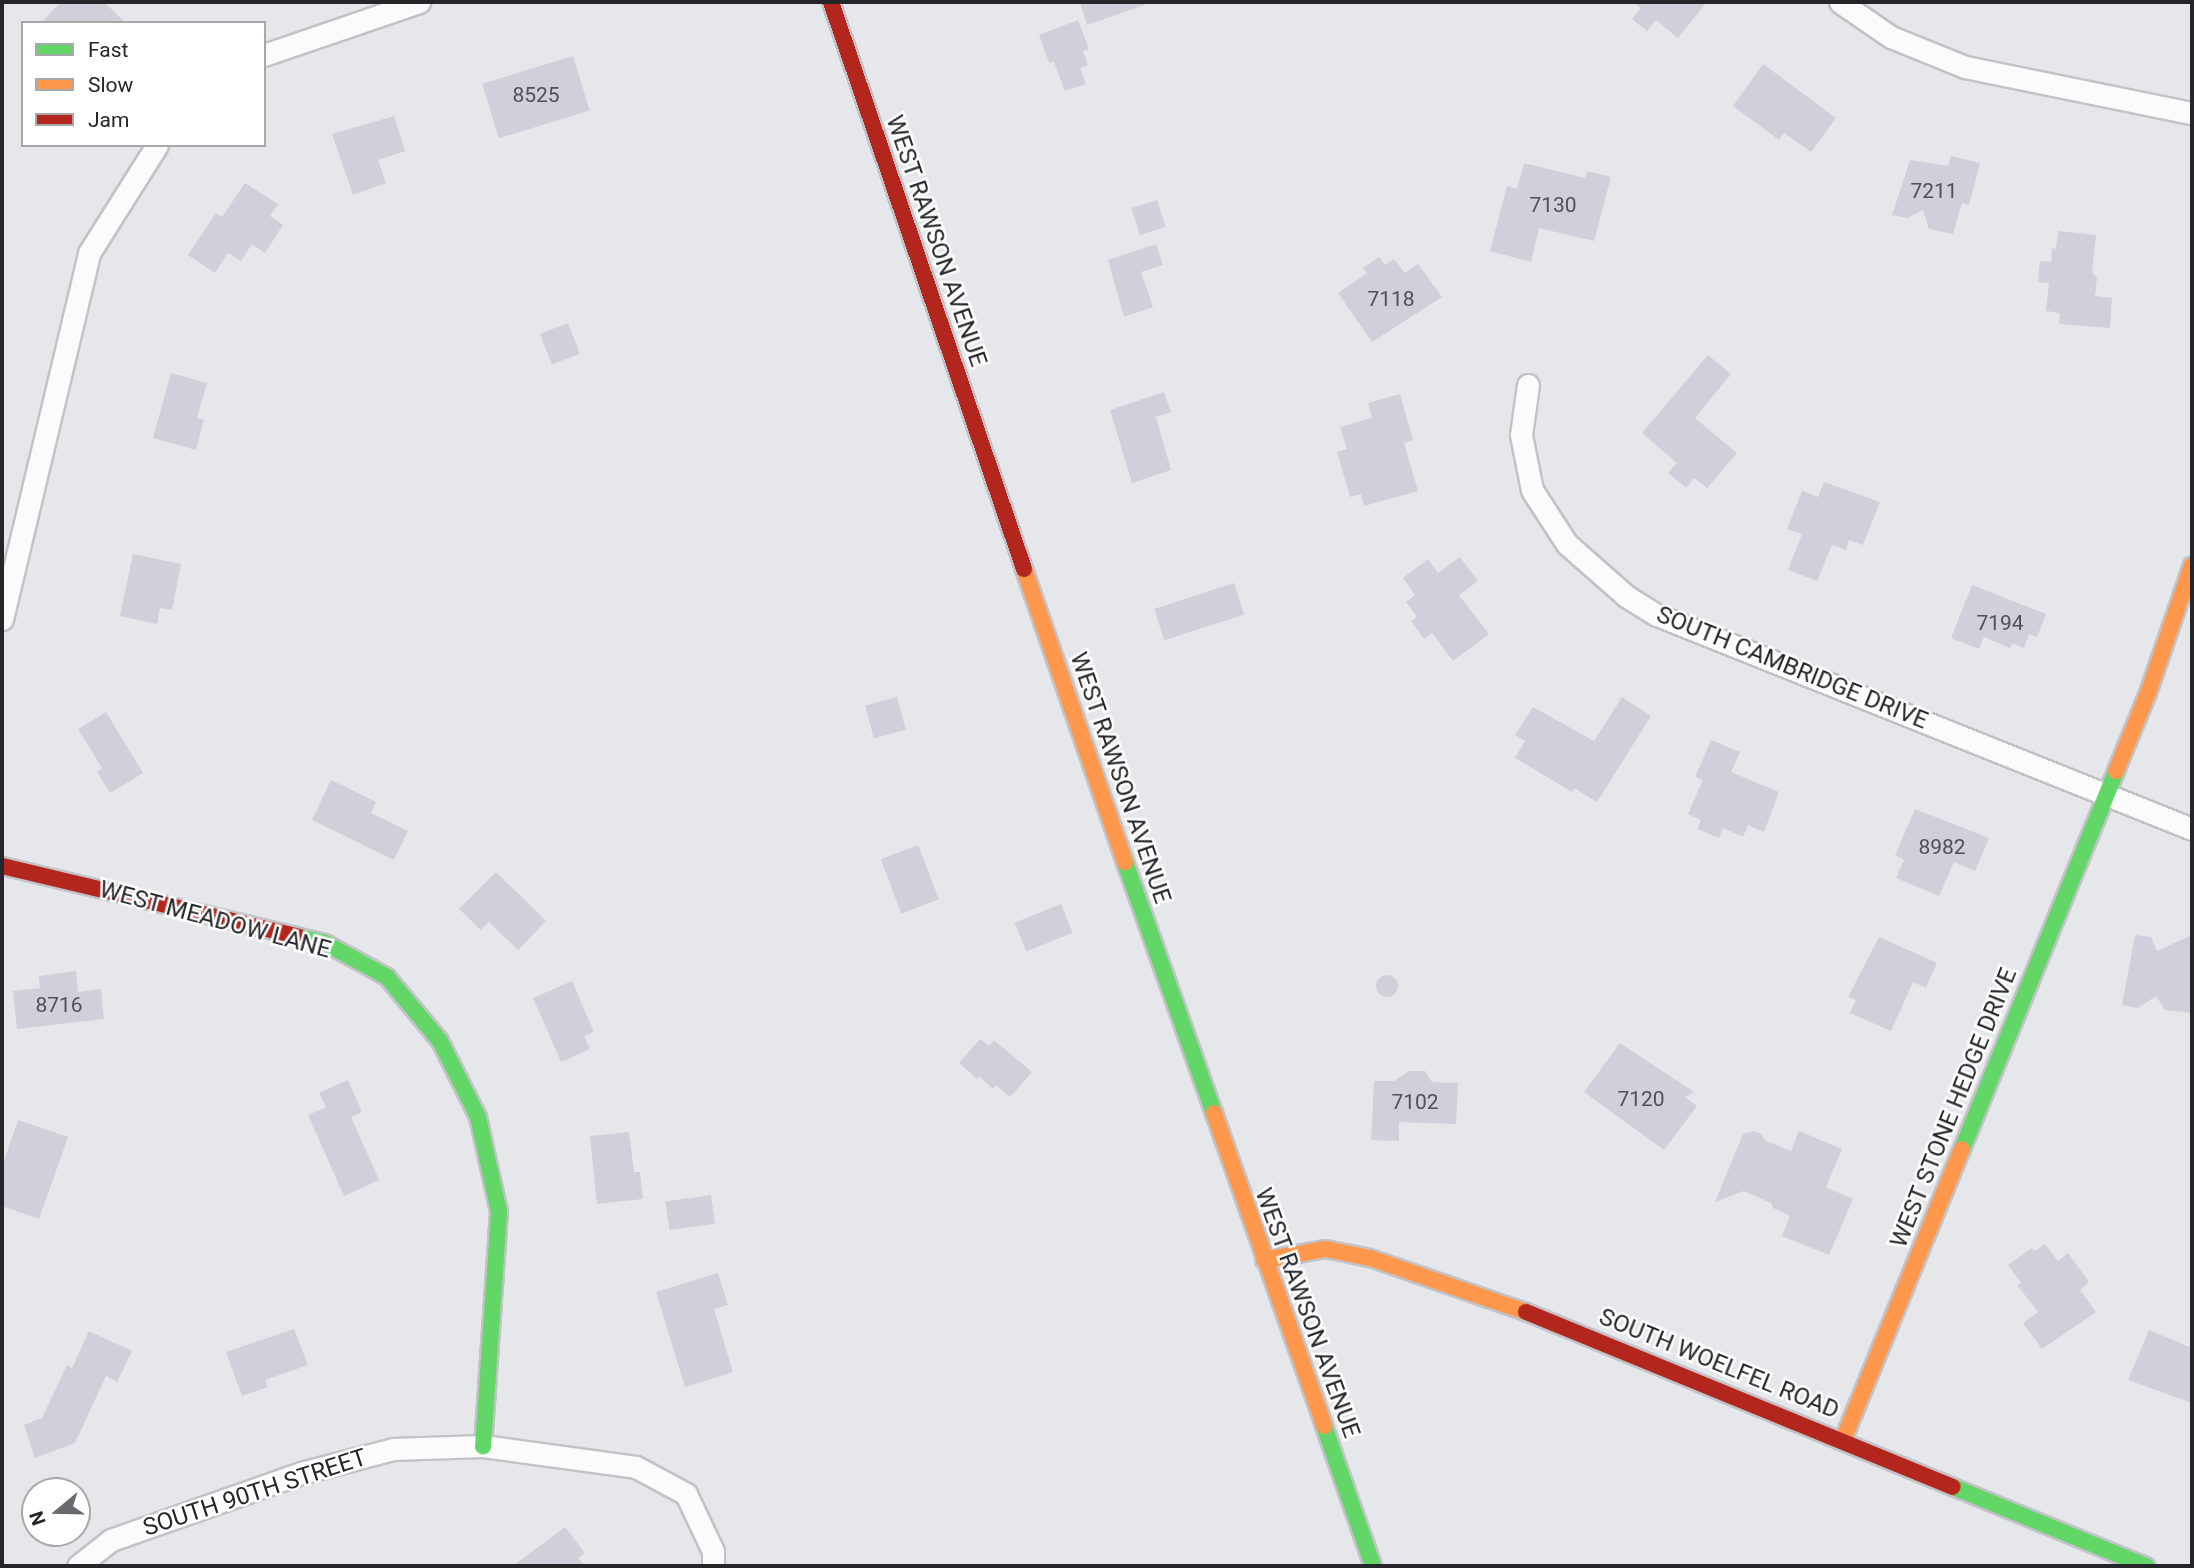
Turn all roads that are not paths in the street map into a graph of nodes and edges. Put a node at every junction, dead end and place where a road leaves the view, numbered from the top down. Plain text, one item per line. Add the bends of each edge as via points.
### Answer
1 (419, 2) edge
2 (831, 2) edge
3 (1840, 2) edge
4 (266, 54) edge
5 (2192, 113) edge
6 (157, 147) edge
7 (1528, 385) dead end
8 (2192, 565) edge
9 (2, 619) edge
10 (2107, 794) junction
11 (2192, 829) edge
12 (2, 866) edge
13 (1264, 1259) junction
14 (1843, 1440) junction
15 (483, 1446) junction
16 (78, 1566) edge
17 (713, 1566) edge
18 (1373, 1566) edge
19 (2146, 1566) edge

1 - 4 street
2 - 13 street, WEST RAWSON AVENUE
3 - 5 street via 1891,37 1965,67
6 - 9 street via 89,253
7 - 10 street, SOUTH CAMBRIDGE DRIVE via 1521,435 1532,490 1567,544 1626,596 1657,615
8 - 10 street, WEST STONE HEDGE DRIVE
10 - 11 street, SOUTH CAMBRIDGE DRIVE
10 - 14 street, WEST STONE HEDGE DRIVE
12 - 15 street, WEST MEADOW LANE via 325,943 387,977 440,1041 478,1117 499,1212
13 - 14 street, SOUTH WOELFEL ROAD via 1326,1249 1370,1258 1550,1321
13 - 18 street, WEST RAWSON AVENUE
14 - 19 street, SOUTH WOELFEL ROAD
15 - 16 street, SOUTH 90TH STREET via 393,1449 301,1473 111,1540
15 - 17 street, SOUTH 90TH STREET via 636,1467 686,1494 713,1552

